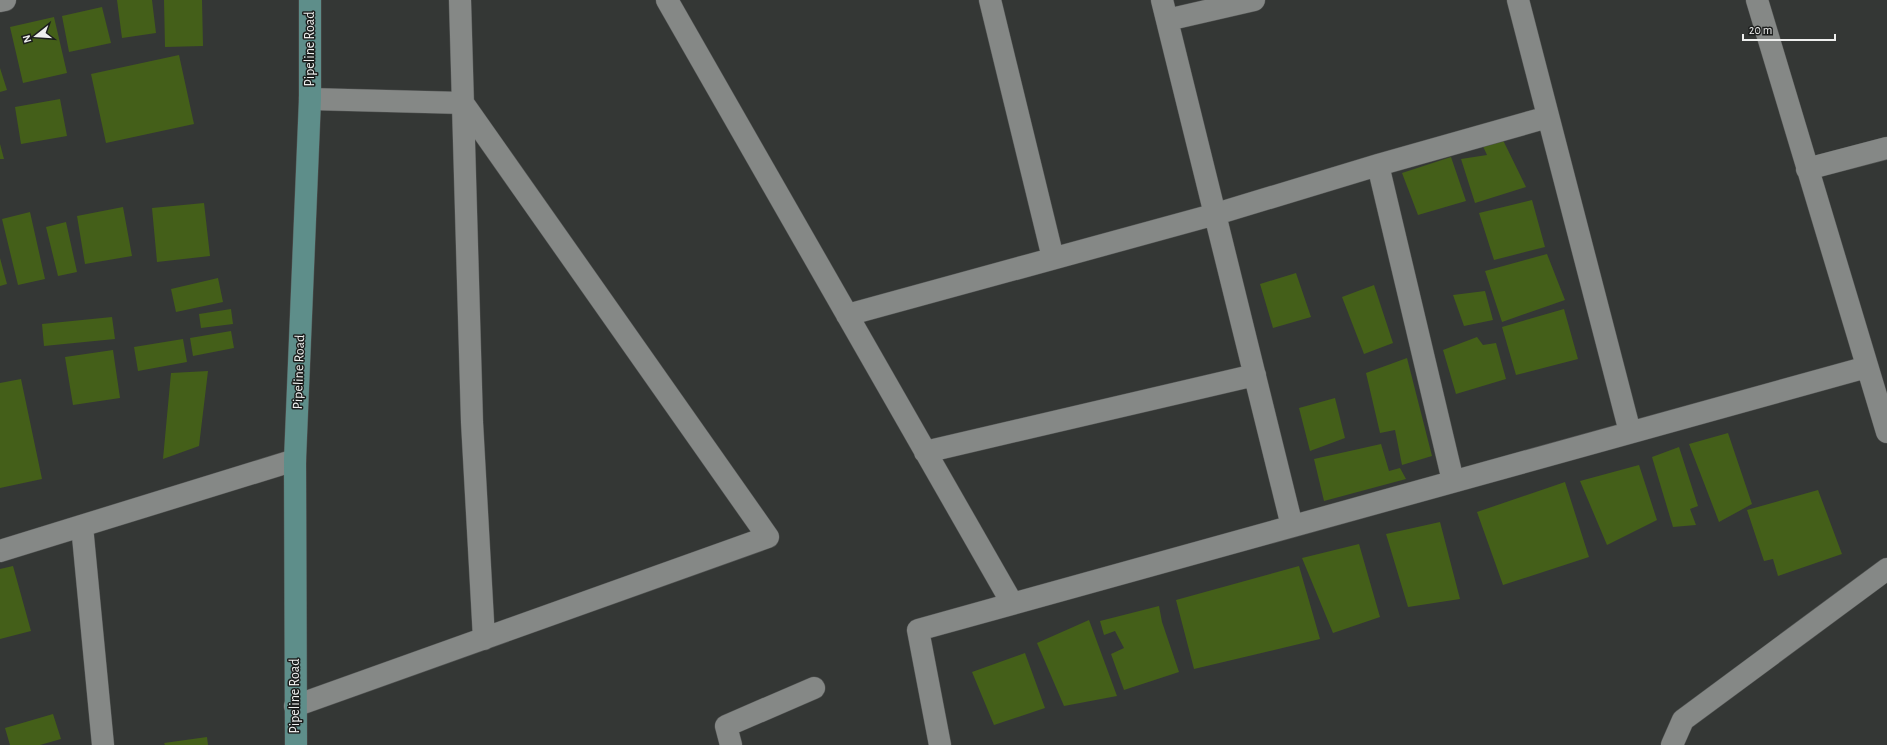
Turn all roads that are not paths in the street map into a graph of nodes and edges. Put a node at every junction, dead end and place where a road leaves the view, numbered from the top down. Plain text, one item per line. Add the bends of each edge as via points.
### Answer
1 (5, 0) edge
2 (310, 0) edge
3 (460, 0) edge
4 (667, 0) edge
5 (990, 0) edge
6 (1254, 0) edge
7 (1518, 0) edge
8 (1757, 0) edge
9 (0, 1) edge
10 (1164, 10) edge
11 (310, 99) junction
12 (463, 103) junction
13 (1548, 117) junction
14 (1887, 148) edge
15 (1378, 165) junction
16 (1808, 169) junction
17 (1216, 214) junction
18 (1052, 258) junction
19 (847, 315) junction
20 (1867, 366) junction
21 (1255, 375) junction
22 (1630, 432) junction
23 (1887, 432) edge
24 (925, 452) junction
25 (295, 460) junction
26 (1453, 481) junction
27 (82, 526) junction
28 (1292, 526) junction
29 (0, 551) edge
30 (1887, 569) edge
31 (1012, 604) junction
32 (484, 639) junction
33 (814, 688) dead end
34 (295, 706) junction
35 (103, 745) edge
36 (296, 745) edge
37 (731, 745) edge
38 (940, 745) edge
39 (1672, 745) edge

1 - 9 street
2 - 11 main road, Pipeline Road
3 - 12 street
4 - 19 street
5 - 18 street
6 - 10 street
7 - 13 street
8 - 16 street
10 - 17 street
11 - 12 street
11 - 25 main road, Pipeline Road
12 - 32 street via 472,422
12 - 32 street via 768,537
13 - 15 street
13 - 22 street
14 - 16 street
15 - 17 street
15 - 26 street
16 - 20 street
17 - 18 street
17 - 21 street
18 - 19 street
19 - 24 street
20 - 22 street
20 - 23 street
21 - 24 street
21 - 28 street
22 - 26 street
24 - 31 street
25 - 27 street
25 - 34 main road, Pipeline Road
26 - 28 street
27 - 29 street
27 - 35 street
28 - 31 street
30 - 39 street via 1683,720
31 - 38 street via 918,630
32 - 34 street
33 - 37 street via 726,726
34 - 36 main road, Pipeline Road

